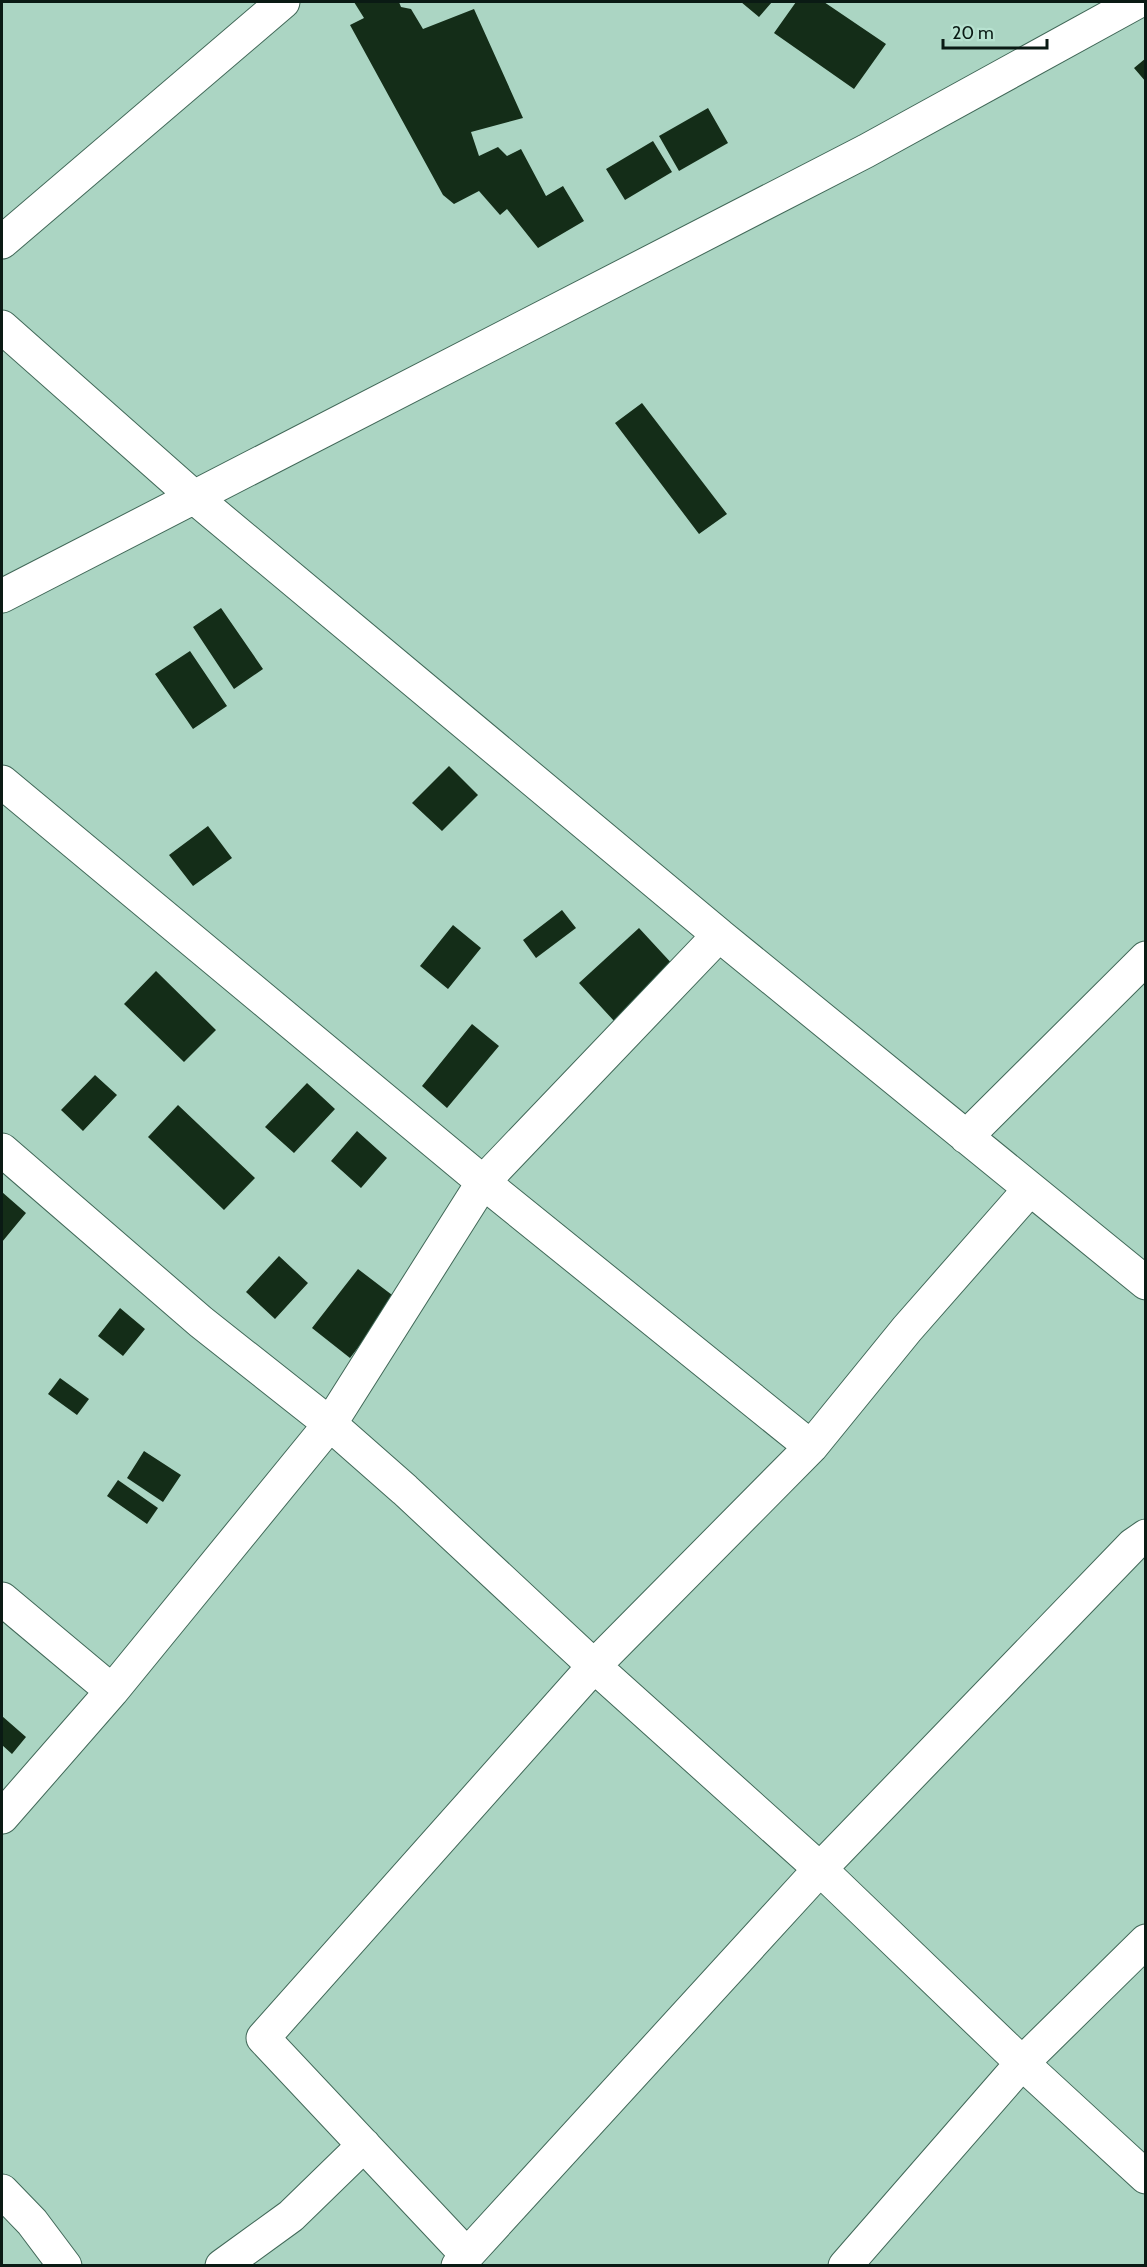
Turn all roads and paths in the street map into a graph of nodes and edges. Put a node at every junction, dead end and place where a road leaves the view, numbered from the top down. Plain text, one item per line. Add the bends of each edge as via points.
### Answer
1 (283, 2) edge
2 (1137, 2) edge
3 (2, 242) edge
4 (2, 327) edge
5 (194, 497) junction
6 (2, 596) edge
7 (2, 782) edge
8 (719, 935) junction
9 (1146, 958) edge
10 (966, 1137) junction
11 (2, 1150) edge
12 (483, 1182) junction
13 (1030, 1189) junction
14 (1146, 1283) edge
15 (330, 1424) junction
16 (811, 1447) junction
17 (1146, 1536) edge
18 (2, 1599) edge
19 (594, 1666) junction
20 (112, 1691) junction
21 (2, 1817) edge
22 (820, 1869) junction
23 (1146, 1941) edge
24 (1022, 2063) junction
25 (364, 2145) junction
26 (1146, 2177) edge
27 (2, 2191) edge
28 (463, 2260) edge
29 (65, 2265) edge
30 (222, 2265) edge
31 (845, 2265) edge

1 - 3 street
2 - 5 street via 866,151
4 - 5 street
5 - 6 street
5 - 8 street
7 - 12 street
8 - 10 street
8 - 12 street
9 - 10 street
10 - 13 street
11 - 15 street via 201,1323
12 - 15 street
12 - 16 street
13 - 14 street
13 - 16 street via 907,1329
15 - 19 street
15 - 20 street
16 - 19 street
17 - 22 street
18 - 20 street
19 - 22 street
19 - 25 street via 262,2038
20 - 21 street
22 - 24 street
22 - 28 street
23 - 24 street
24 - 26 street
24 - 31 street
25 - 28 street
25 - 30 street via 291,2216
27 - 29 street

